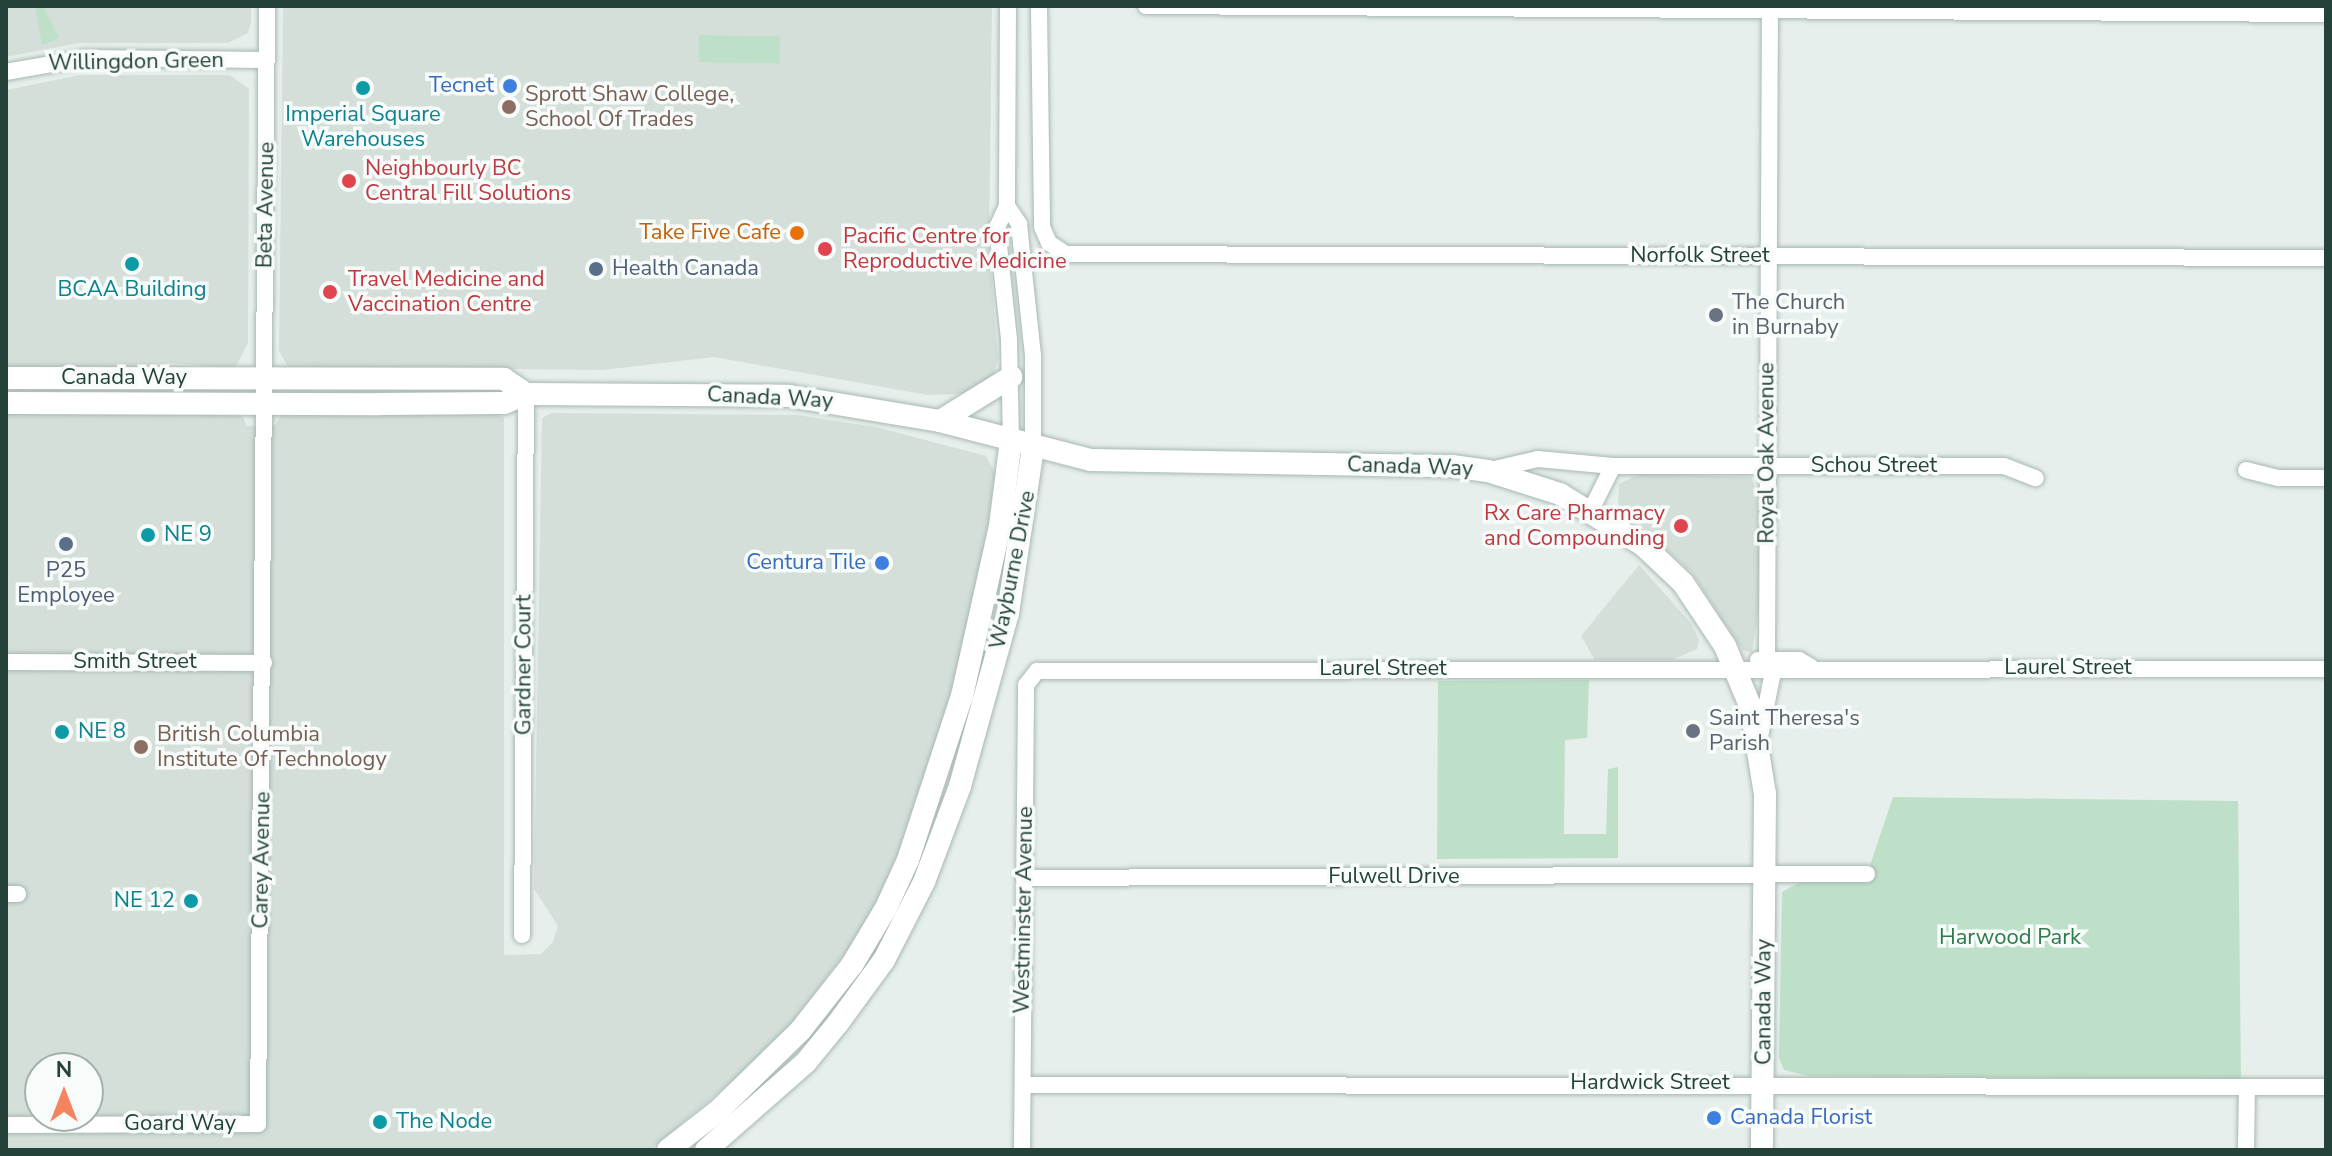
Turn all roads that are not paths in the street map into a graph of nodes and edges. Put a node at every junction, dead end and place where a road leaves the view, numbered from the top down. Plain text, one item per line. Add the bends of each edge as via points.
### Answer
1 (267, 6) edge
2 (1008, 6) edge
3 (1039, 6) edge
4 (1146, 6) edge
5 (1770, 9) edge
6 (2326, 14) edge
7 (267, 60) junction
8 (6, 72) edge
9 (1007, 206) junction
10 (1769, 257) junction
11 (2326, 258) edge
12 (1011, 377) junction
13 (6, 378) edge
14 (264, 379) junction
15 (526, 394) junction
16 (6, 403) edge
17 (264, 404) junction
18 (940, 421) junction
19 (1022, 444) junction
20 (1613, 466) junction
21 (1767, 466) junction
22 (2246, 470) dead end
23 (1488, 471) junction
24 (2036, 478) dead end
25 (2326, 478) edge
26 (1591, 510) junction
27 (6, 662) edge
28 (264, 663) junction
29 (1770, 666) junction
30 (1734, 667) junction
31 (2326, 669) edge
32 (1033, 673) joint
33 (1758, 743) junction
34 (1867, 874) dead end
35 (1764, 875) junction
36 (1024, 878) junction
37 (886, 908) junction
38 (905, 923) junction
39 (522, 935) dead end
40 (1763, 1082) junction
41 (1023, 1085) junction
42 (2247, 1087) junction
43 (2326, 1087) edge
44 (718, 1111) junction
45 (258, 1124) joint
46 (6, 1125) edge
47 (734, 1142) edge
48 (668, 1150) edge
49 (706, 1150) edge
50 (1022, 1150) edge
51 (1762, 1150) edge
52 (2246, 1150) edge

1 - 7 street, Beta Avenue
2 - 9 street, Wayburne Drive
3 - 10 street, Norfolk Street via 1042,227 1049,243 1073,254
4 - 5 street
5 - 6 street
5 - 10 street, Royal Oak Avenue
7 - 8 street, Willingdon Green via 85,58
7 - 14 street, Beta Avenue
9 - 12 street, Wayburne Drive via 997,227
9 - 19 street, Wayburne Drive via 1019,224 1033,356
10 - 11 street, Norfolk Street
10 - 21 street, Royal Oak Avenue
12 - 18 main road
12 - 19 street, Wayburne Drive
13 - 14 main road, Canada Way
14 - 15 main road, Canada Way via 504,379
14 - 17 street, Beta Avenue
15 - 17 main road, Canada Way via 504,403
15 - 18 main road, Canada Way via 789,396
15 - 39 street, Gardner Court
16 - 17 main road, Canada Way
17 - 28 street, Carey Avenue
18 - 19 main road, Canada Way
19 - 23 main road, Canada Way via 1091,460 1419,464
19 - 37 main road, Wayburne Drive via 962,696 908,860
19 - 38 main road, Wayburne Drive via 1018,564 1001,639 960,786
20 - 21 street, Schou Street
20 - 23 street, Schou Street via 1538,459
20 - 26 street
21 - 24 street, Schou Street via 2004,466
21 - 29 street, Royal Oak Avenue
22 - 25 street via 2279,478
23 - 26 main road, Canada Way via 1540,486
26 - 30 main road, Canada Way via 1643,545 1683,583
27 - 28 street, Smith Street
28 - 45 street, Carey Avenue
29 - 30 street, Laurel Street
29 - 31 street, Laurel Street via 1799,660 1811,667
29 - 33 street, Royal Oak Avenue
30 - 32 street, Laurel Street
30 - 33 main road, Canada Way
32 - 36 street, Westminster Avenue via 1026,685
33 - 35 main road, Canada Way via 1765,794
34 - 35 street, Fulwell Drive
35 - 36 street, Fulwell Drive
35 - 40 main road, Canada Way
36 - 41 street, Westminster Avenue
37 - 38 main road
37 - 44 main road, Wayburne Drive via 823,1003
38 - 47 main road, Wayburne Drive via 884,960 814,1052
40 - 41 street, Hardwick Street
40 - 42 street, Hardwick Street
40 - 51 main road, Canada Way
41 - 50 street, Westminster Avenue
42 - 43 street, Hardwick Street
42 - 52 street
44 - 47 main road
44 - 48 main road, Wayburne Drive
45 - 46 street, Goard Way
47 - 49 main road, Wayburne Drive

